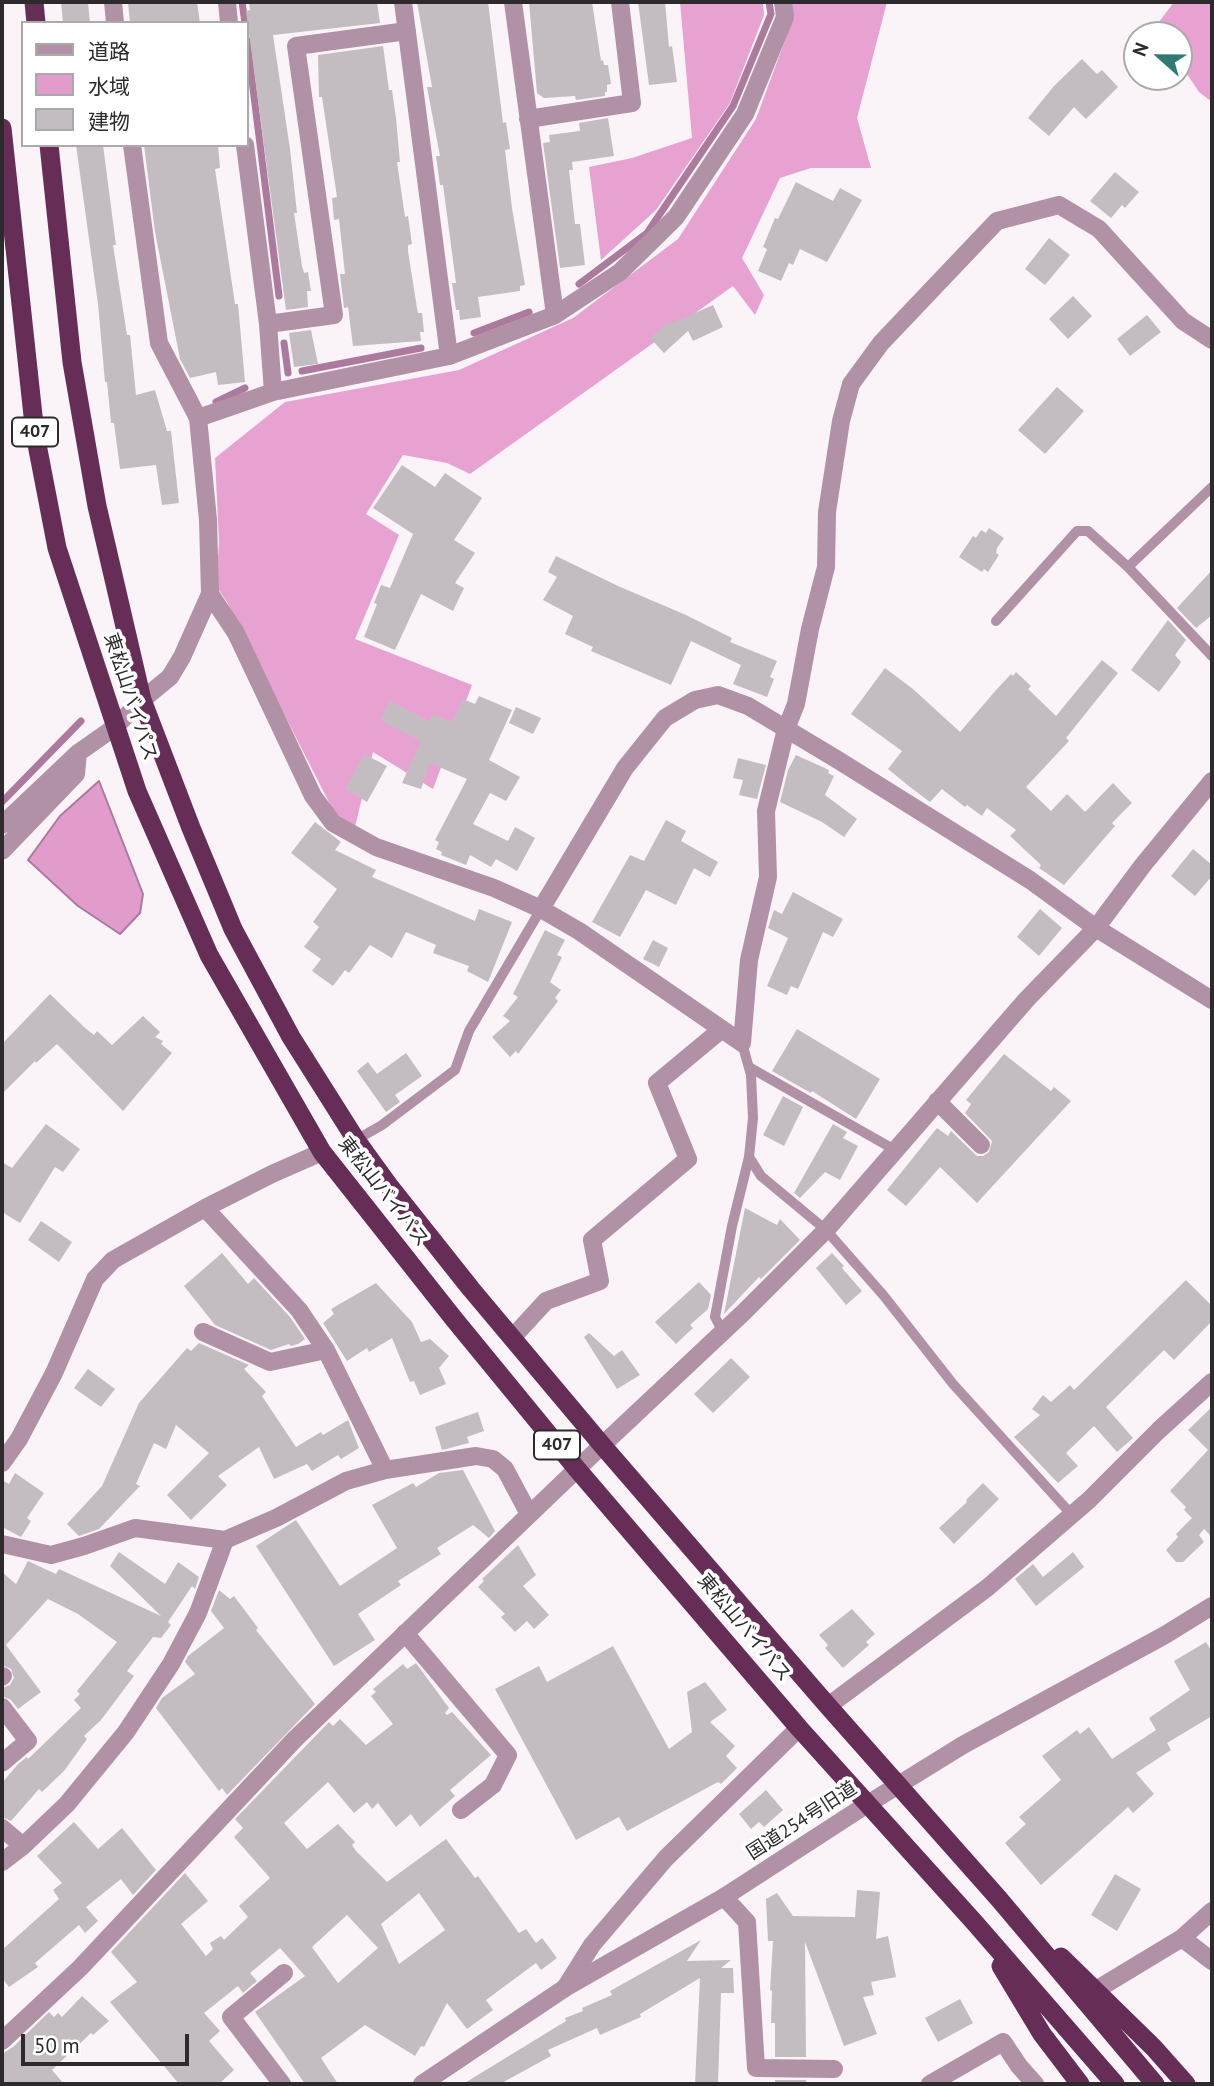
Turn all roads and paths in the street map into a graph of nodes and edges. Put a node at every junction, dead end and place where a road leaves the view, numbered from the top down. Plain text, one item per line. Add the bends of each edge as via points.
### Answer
1 (34, 2) edge
2 (113, 2) edge
3 (227, 2) edge
4 (403, 2) edge
5 (513, 2) edge
6 (620, 2) edge
7 (783, 2) edge
8 (36, 21) edge
9 (115, 21) edge
10 (229, 21) edge
11 (407, 30) junction
12 (528, 119) junction
13 (2, 128) edge
14 (49, 147) edge
15 (132, 147) edge
16 (245, 147) edge
17 (555, 315) junction
18 (268, 324) junction
19 (1212, 340) edge
20 (449, 356) junction
21 (273, 392) junction
22 (198, 418) junction
23 (1212, 487) edge
24 (1128, 567) junction
25 (210, 594) junction
26 (996, 621) dead end
27 (1212, 656) edge
28 (142, 700) junction
29 (115, 727) junction
30 (786, 729) junction
31 (78, 753) junction
32 (1212, 781) edge
33 (2, 825) edge
34 (2, 851) edge
35 (541, 909) junction
36 (1096, 928) junction
37 (1212, 1000) edge
38 (722, 1029) junction
39 (742, 1043) junction
40 (749, 1067) junction
41 (937, 1101) junction
42 (356, 1139) junction
43 (981, 1144) dead end
44 (895, 1150) junction
45 (322, 1153) junction
46 (748, 1157) junction
47 (205, 1208) junction
48 (826, 1230) junction
49 (203, 1332) dead end
50 (723, 1332) junction
51 (512, 1338) junction
52 (326, 1350) junction
53 (1212, 1382) edge
54 (602, 1445) junction
55 (2, 1463) edge
56 (577, 1469) junction
57 (385, 1470) junction
58 (529, 1514) junction
59 (1072, 1515) junction
60 (225, 1540) junction
61 (2, 1545) edge
62 (1212, 1606) edge
63 (405, 1633) junction
64 (828, 1706) junction
65 (2, 1707) edge
66 (799, 1728) junction
67 (2, 1763) edge
68 (897, 1785) junction
69 (866, 1805) junction
70 (461, 1810) dead end
71 (2, 1828) edge
72 (23, 1846) junction
73 (2, 1862) edge
74 (724, 1897) junction
75 (999, 1899) junction
76 (1212, 1911) edge
77 (975, 1923) junction
78 (1182, 1938) junction
79 (1212, 1961) edge
80 (284, 1973) dead end
81 (565, 1989) junction
82 (1096, 1990) junction
83 (2, 2041) edge
84 (834, 2068) dead end
85 (282, 2084) edge
86 (422, 2084) edge
87 (930, 2084) edge
88 (1035, 2084) edge
89 (1080, 2084) edge
90 (1115, 2084) edge
91 (1154, 2084) edge
92 (1186, 2084) edge

1 - 8 highway
2 - 9 street
3 - 10 street
4 - 11 street
5 - 12 street
6 - 12 street via 632,103
7 - 17 street via 785,16 745,114 676,217 620,272
11 - 18 street via 296,46 334,315
11 - 20 street
12 - 17 street
13 - 29 highway, 東松山バイパス / 407 via 35,434 57,548
14 - 28 highway, 東松山バイパス / 407 via 72,362 97,506
15 - 22 street via 159,343
16 - 18 street
17 - 20 street
18 - 21 street
19 - 30 street via 1183,321 1099,229 1059,205 997,221 881,343 851,384 827,512 827,567 796,704
20 - 21 street
21 - 22 street
22 - 25 street
23 - 24 lane
24 - 26 lane via 1088,531 1077,531
24 - 27 lane
25 - 28 street via 170,677
25 - 35 street via 236,633 313,796 333,823 376,847
28 - 29 street
28 - 42 highway, 東松山バイパス / 407 via 233,929 291,1037
29 - 31 street
29 - 45 highway, 東松山バイパス / 407 via 142,803 209,955
30 - 35 street via 748,706 718,695 695,700 665,718 625,768
30 - 36 street via 1030,880
30 - 39 street via 766,811 768,877 749,960
31 - 33 street
31 - 34 street via 76,774
32 - 36 street
35 - 38 street
35 - 42 lane via 469,1031 455,1070
36 - 37 street
36 - 41 street
38 - 39 street
38 - 51 street via 657,1083 688,1159 592,1240 600,1281 546,1301
39 - 40 lane
40 - 44 lane
40 - 46 lane via 753,1118
41 - 43 street
41 - 44 street
42 - 51 highway, 東松山バイパス / 407
44 - 48 street
45 - 47 street
45 - 56 highway, 東松山バイパス / 407
46 - 48 lane via 761,1176
46 - 50 lane via 715,1317
47 - 52 street via 299,1310
47 - 55 street via 113,1260 95,1279 54,1373
48 - 50 street
48 - 59 lane via 953,1384
49 - 52 street via 270,1362
50 - 54 street
51 - 54 highway, 東松山バイパス / 407
52 - 57 street
53 - 59 street
54 - 56 street
54 - 64 highway, 東松山バイパス / 407
56 - 58 street
56 - 66 highway, 東松山バイパス / 407
57 - 58 street via 476,1456 493,1459 505,1469
57 - 60 street via 346,1481
58 - 63 street
59 - 64 street via 987,1588
60 - 61 street via 135,1528 51,1555
60 - 72 street via 198,1613 171,1664 126,1732 66,1804
62 - 68 street, 国道254号旧道
63 - 70 street via 508,1755 492,1785
63 - 83 street via 295,1739 80,1968
64 - 68 highway, 東松山バイパス / 407
65 - 67 street via 28,1741
66 - 69 highway, 東松山バイパス / 407
66 - 81 street via 666,1858 592,1945
68 - 69 street, 国道254号旧道
68 - 75 highway, 東松山バイパス / 407
69 - 74 street, 国道254号旧道
69 - 77 highway, 東松山バイパス / 407
71 - 72 street
72 - 73 street
74 - 81 street, 国道254号旧道
74 - 84 street via 747,1922 756,2067
75 - 82 highway
75 - 91 highway, 東松山バイパス / 407
76 - 78 street
77 - 89 highway via 1042,2035
77 - 90 highway, 東松山バイパス / 407
78 - 79 street
78 - 82 street
80 - 85 street via 231,2017
81 - 86 street, 国道254号旧道
82 - 92 highway
87 - 88 street via 1003,2042

